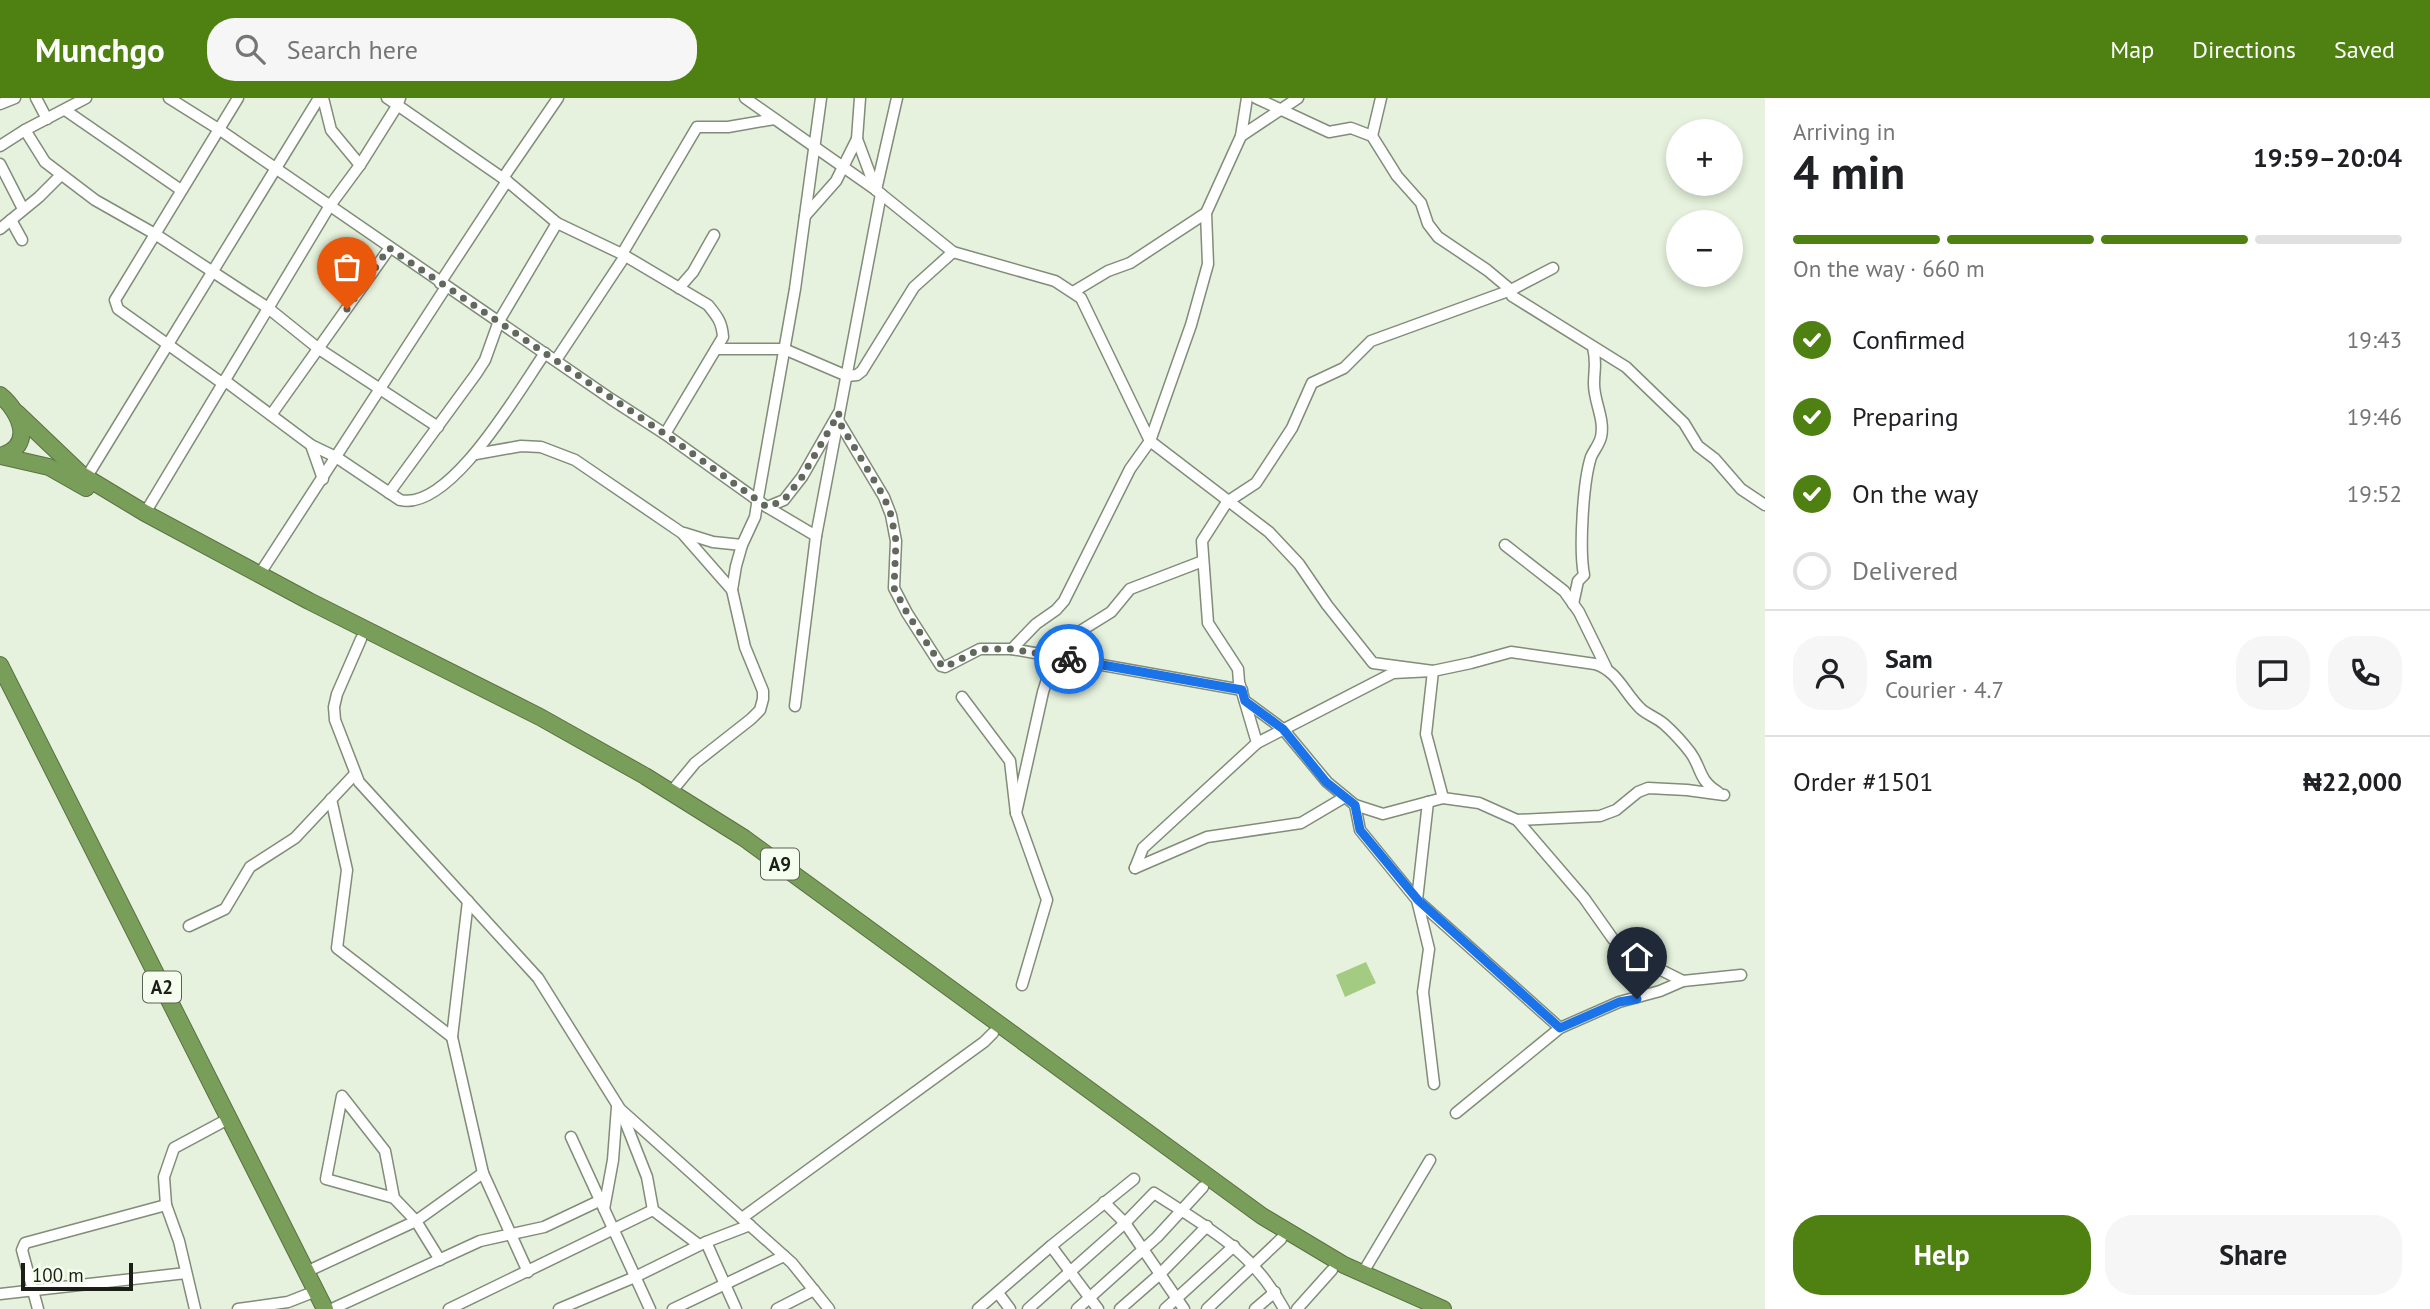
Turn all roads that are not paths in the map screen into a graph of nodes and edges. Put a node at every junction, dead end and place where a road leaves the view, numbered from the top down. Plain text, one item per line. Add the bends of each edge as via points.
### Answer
1 (15, 98) edge
2 (36, 98) edge
3 (86, 98) edge
4 (169, 98) edge
5 (238, 98) edge
6 (321, 98) edge
7 (387, 98) edge
8 (558, 98) edge
9 (745, 98) edge
10 (821, 98) edge
11 (860, 98) edge
12 (897, 98) edge
13 (1247, 98) edge
14 (1256, 98) edge
15 (1298, 98) edge
16 (1381, 98) edge
17 (399, 102) edge
18 (0, 104) edge
19 (1282, 109) junction
20 (65, 110) junction
21 (47, 119) junction
22 (774, 119) junction
23 (26, 130) junction
24 (220, 130) junction
25 (1241, 136) junction
26 (1372, 136) junction
27 (857, 139) junction
28 (0, 146) edge
29 (814, 147) junction
30 (0, 164) edge
31 (360, 166) junction
32 (842, 167) junction
33 (275, 170) junction
34 (61, 174) junction
35 (505, 179) junction
36 (181, 190) junction
37 (878, 192) junction
38 (329, 207) junction
39 (23, 208) junction
40 (1206, 213) junction
41 (804, 216) junction
42 (11, 220) junction
43 (557, 223) junction
44 (0, 229) edge
45 (155, 234) junction
46 (714, 235) dead end
47 (22, 240) dead end
48 (389, 248) junction
49 (953, 252) junction
50 (624, 255) junction
51 (1553, 268) dead end
52 (212, 272) junction
53 (443, 285) junction
54 (679, 288) junction
55 (1511, 290) junction
56 (1073, 292) junction
57 (268, 308) junction
58 (499, 321) junction
59 (167, 346) junction
60 (1594, 347) junction
61 (319, 349) junction
62 (716, 349) junction
63 (784, 349) junction
64 (545, 353) junction
65 (556, 360) junction
66 (847, 376) junction
67 (223, 381) junction
68 (380, 388) junction
69 (0, 395) edge
70 (17, 413) junction
71 (271, 415) junction
72 (838, 417) junction
73 (438, 427) junction
74 (665, 434) junction
75 (1150, 442) junction
76 (311, 445) junction
77 (476, 454) junction
78 (0, 456) edge
79 (336, 457) junction
80 (86, 478) junction
81 (323, 479) junction
82 (388, 493) junction
83 (758, 498) junction
84 (1227, 502) junction
85 (1765, 505) edge
86 (767, 507) junction
87 (145, 513) junction
88 (682, 533) junction
89 (816, 536) junction
90 (742, 545) junction
91 (1505, 545) dead end
92 (1203, 561) junction
93 (259, 575) junction
94 (732, 590) junction
95 (1573, 604) junction
96 (361, 639) junction
97 (1012, 649) junction
98 (1054, 657) junction
99 (0, 666) edge
100 (1606, 667) junction
101 (1433, 671) junction
102 (1243, 696) junction
103 (962, 697) dead end
104 (795, 706) dead end
105 (1283, 729) junction
106 (1258, 743) junction
107 (355, 774) junction
108 (671, 792) junction
109 (1345, 797) junction
110 (1443, 798) junction
111 (331, 799) junction
112 (1428, 802) junction
113 (1355, 805) junction
114 (1017, 813) junction
115 (1517, 820) junction
116 (1418, 900) junction
117 (468, 901) junction
118 (189, 926) dead end
119 (1741, 975) dead end
120 (1683, 981) junction
121 (1022, 985) dead end
122 (1560, 1028) junction
123 (993, 1033) junction
124 (452, 1037) junction
125 (1434, 1084) dead end
126 (619, 1107) junction
127 (1456, 1113) dead end
128 (228, 1119) junction
129 (571, 1137) dead end
130 (1430, 1160) dead end
131 (483, 1173) junction
132 (1134, 1179) dead end
133 (1203, 1187) junction
134 (394, 1198) junction
135 (1104, 1202) junction
136 (166, 1205) junction
137 (602, 1205) junction
138 (653, 1210) junction
139 (1182, 1211) junction
140 (416, 1221) junction
141 (746, 1222) junction
142 (1125, 1223) junction
143 (1207, 1226) junction
144 (613, 1228) junction
145 (510, 1234) junction
146 (1281, 1239) junction
147 (702, 1243) junction
148 (1051, 1246) junction
149 (1234, 1246) junction
150 (1143, 1250) junction
151 (784, 1256) junction
152 (440, 1260) junction
153 (1253, 1263) junction
154 (1332, 1270) junction
155 (306, 1272) junction
156 (528, 1272) junction
157 (1069, 1272) junction
158 (186, 1273) junction
159 (1160, 1274) junction
160 (1362, 1274) junction
161 (635, 1277) junction
162 (725, 1285) junction
163 (33, 1290) junction
164 (814, 1290) junction
165 (316, 1292) junction
166 (1275, 1292) junction
167 (998, 1293) junction
168 (0, 1294) edge
169 (1091, 1297) junction
170 (1177, 1299) junction
171 (38, 1309) edge
172 (195, 1309) edge
173 (238, 1309) edge
174 (325, 1309) edge
175 (332, 1309) edge
176 (449, 1309) edge
177 (560, 1309) edge
178 (650, 1309) edge
179 (673, 1309) edge
180 (736, 1309) edge
181 (777, 1309) edge
182 (829, 1309) edge
183 (978, 1309) edge
184 (1010, 1309) edge
185 (1028, 1309) edge
186 (1077, 1309) edge
187 (1098, 1309) edge
188 (1120, 1309) edge
189 (1165, 1309) edge
190 (1184, 1309) edge
191 (1208, 1309) edge
192 (1255, 1309) edge
193 (1284, 1309) edge
194 (1297, 1309) edge
195 (1419, 1309) edge
196 (1443, 1309) edge

1 - 18 street
2 - 21 street
3 - 20 street
4 - 24 street
5 - 24 street
6 - 31 street via 331,130
6 - 33 street
7 - 17 street
8 - 35 street
9 - 22 street
10 - 29 street
11 - 27 street
12 - 37 street
13 - 25 street
14 - 19 street
15 - 19 street
16 - 26 street
17 - 31 street
17 - 35 street
19 - 25 street
19 - 26 street via 1329,132 1351,128
20 - 21 street
20 - 36 street
21 - 23 street
22 - 29 street
22 - 50 street via 697,127
23 - 28 street
23 - 34 street via 41,157
24 - 33 street
24 - 36 street
25 - 40 street
26 - 55 street via 1421,203 1438,237
27 - 32 street
27 - 37 street
29 - 32 street
29 - 41 street
30 - 39 street
31 - 38 street
32 - 37 street
32 - 41 street via 836,181
33 - 38 street
33 - 52 street
34 - 39 street
34 - 45 street via 95,200
35 - 43 street
35 - 53 street
36 - 45 street
37 - 49 street
37 - 66 street
38 - 48 street
38 - 57 street
39 - 42 street
40 - 56 street via 1130,263
40 - 75 street via 1209,264
41 - 63 street
42 - 44 street
42 - 47 street
43 - 50 street
43 - 58 street
45 - 52 street
45 - 59 street via 117,292 115,305
46 - 54 street
48 - 53 street
48 - 61 street
49 - 56 street via 1055,281
49 - 66 street via 914,287 862,371
50 - 54 street
50 - 65 street
51 - 55 street
52 - 57 street
52 - 59 street
53 - 58 street
53 - 68 street
54 - 62 street via 718,316 723,337
55 - 60 street via 1512,296
55 - 84 street via 1371,341 1344,368 1311,383 1292,428 1256,483
56 - 75 street via 1081,298
57 - 61 street
57 - 67 street
58 - 64 street
58 - 73 street via 485,360
59 - 67 street
59 - 80 street
60 - 85 street via 1626,367 1684,422 1698,446 1741,489
60 - 95 street via 1601,436 1587,479 1581,548 1584,575 1578,580
61 - 68 street
61 - 71 street
62 - 63 street
62 - 74 street
63 - 66 street
63 - 83 street
64 - 65 street
64 - 77 street
65 - 74 street
66 - 72 street
67 - 71 street
67 - 87 street
68 - 73 street
68 - 79 street
69 - 70 highway
70 - 78 highway via 19,441
70 - 80 highway, A9
71 - 76 street
72 - 86 street via 784,500
72 - 89 street
72 - 97 street via 891,515 896,541 894,588 942,666 980,649
73 - 82 street
74 - 83 street
75 - 84 street
75 - 97 street via 1130,469 1064,601
76 - 79 street
76 - 81 street
77 - 82 street via 422,500 409,502
77 - 88 street via 522,446 553,451 575,460
78 - 96 highway, A9 via 59,472 140,521
79 - 81 street
79 - 82 street
80 - 87 highway, A9
81 - 93 street
83 - 86 street
83 - 90 street
84 - 92 street via 1202,541
84 - 101 street via 1269,532 1299,564 1373,663
86 - 89 street
87 - 93 highway, A9
88 - 90 street
88 - 94 street
89 - 104 street
90 - 94 street
91 - 95 street via 1548,577
92 - 98 street via 1130,589 1111,612 1058,645
92 - 102 street via 1208,623 1238,669
93 - 108 highway, A9 via 540,717
94 - 108 street via 745,647 763,691 760,710 695,763
95 - 100 street
96 - 107 street via 334,707
96 - 123 highway, A9 via 536,726 689,814
97 - 98 street
98 - 102 street
98 - 114 street
99 - 128 highway, A2
100 - 101 street via 1511,652
100 - 115 street via 1641,709 1663,723 1692,755 1702,779 1724,795 1648,789 1601,816
101 - 105 street via 1393,673
101 - 110 street via 1426,734
102 - 105 street
102 - 106 street
103 - 114 street via 1010,761
105 - 106 street
105 - 109 street via 1326,782
106 - 109 street via 1143,848 1135,868 1207,837 1301,823
107 - 111 street
107 - 117 street
108 - 160 highway, A9 via 744,838 1227,1193
109 - 113 street
110 - 112 street
110 - 115 street via 1479,803
111 - 118 street via 295,838 250,867 225,909
111 - 124 street via 347,870 337,948
112 - 113 street via 1383,814
112 - 116 street
113 - 116 street via 1360,830
114 - 121 street via 1047,900
115 - 120 street via 1584,898 1613,940
116 - 122 street
116 - 125 street via 1429,949 1423,992
117 - 124 street
117 - 126 street via 538,978
119 - 120 street
120 - 122 street
122 - 127 street
123 - 133 highway, A9
123 - 141 street
124 - 131 street
126 - 137 street
126 - 138 street via 647,1177
126 - 141 street
128 - 136 street via 174,1148 164,1177
128 - 155 highway, A2
129 - 137 street
130 - 160 street
131 - 140 street
131 - 145 street
132 - 135 street
133 - 139 street
133 - 146 highway, A9
134 - 134 street via 326,1179 342,1096 385,1151
134 - 140 street
135 - 142 street
135 - 148 street
136 - 158 street
136 - 163 street via 25,1243 22,1250
137 - 144 street
137 - 145 street via 544,1227
138 - 144 street
138 - 147 street
139 - 142 street via 1154,1193
139 - 143 street
139 - 150 street
140 - 152 street
140 - 155 street
141 - 147 street
141 - 151 street
142 - 150 street
142 - 157 street
143 - 149 street
143 - 159 street
144 - 156 street
144 - 161 street
145 - 152 street via 480,1241
145 - 156 street
146 - 153 street
146 - 154 highway, A9
147 - 161 street
147 - 162 street
148 - 157 street
148 - 167 street
149 - 153 street
149 - 170 street
150 - 159 street
150 - 169 street
151 - 162 street
151 - 164 street
152 - 175 street
153 - 166 street
153 - 191 street
154 - 194 street
154 - 195 highway, A9
155 - 165 highway, A2
156 - 176 street
157 - 169 street
157 - 185 street
158 - 163 street
158 - 172 street
159 - 170 street
159 - 188 street
160 - 196 highway, A9
161 - 177 street
161 - 178 street
162 - 179 street
162 - 180 street
163 - 168 street
163 - 171 street
164 - 181 street
164 - 182 street
165 - 173 street via 288,1302
165 - 174 highway, A2
166 - 192 street
166 - 193 street
167 - 183 street
167 - 184 street
169 - 186 street
169 - 187 street
170 - 189 street
170 - 190 street

